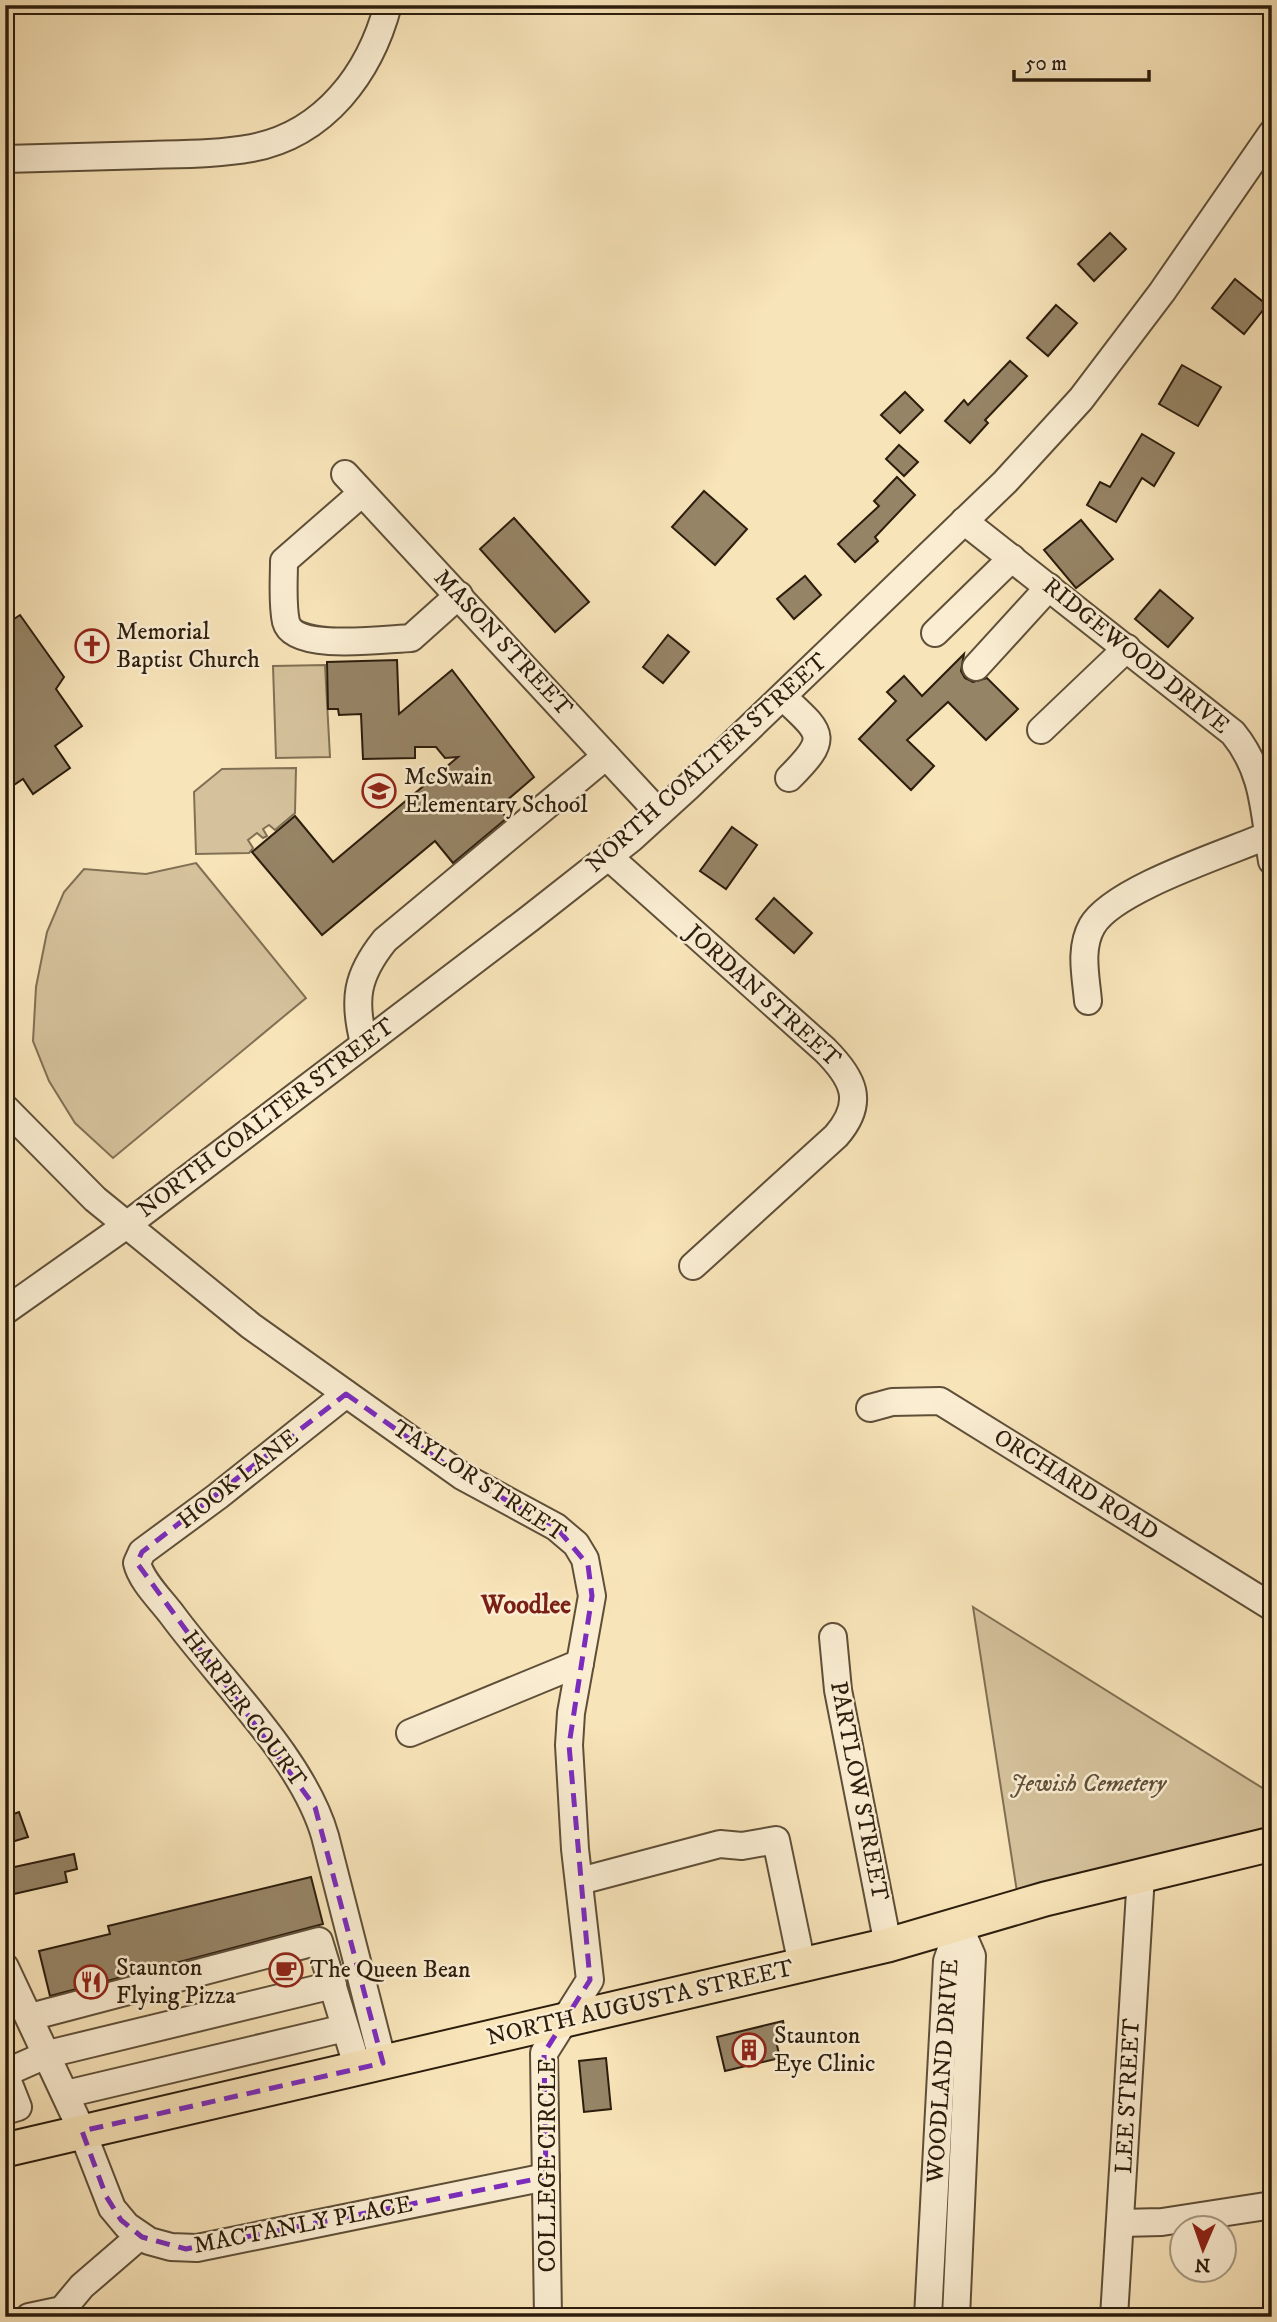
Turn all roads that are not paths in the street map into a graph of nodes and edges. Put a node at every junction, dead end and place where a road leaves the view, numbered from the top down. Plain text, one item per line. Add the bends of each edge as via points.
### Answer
1 (388, 5) edge
2 (1272, 133) edge
3 (5, 159) edge
4 (964, 521) junction
5 (1012, 558) junction
6 (1049, 587) junction
7 (459, 595) junction
8 (935, 633) dead end
9 (1127, 648) junction
10 (976, 667) dead end
11 (783, 696) junction
12 (1041, 730) dead end
13 (606, 756) junction
14 (789, 778) dead end
15 (659, 813) junction
16 (1269, 835) junction
17 (609, 857) junction
18 (1272, 861) edge
19 (1088, 1001) dead end
20 (364, 1043) junction
21 (5, 1108) edge
22 (128, 1224) junction
23 (693, 1266) dead end
24 (5, 1311) edge
25 (346, 1394) junction
26 (870, 1408) dead end
27 (138, 1567) joint
28 (1272, 1608) edge
29 (833, 1637) dead end
30 (580, 1663) junction
31 (410, 1733) dead end
32 (1272, 1843) edge
33 (1141, 1875) junction
34 (580, 1881) junction
35 (959, 1926) junction
36 (888, 1945) junction
37 (802, 1965) junction
38 (5, 1967) edge
39 (332, 1985) junction
40 (30, 2017) junction
41 (567, 2019) junction
42 (345, 2028) junction
43 (48, 2054) junction
44 (370, 2066) junction
45 (5, 2074) edge
46 (66, 2094) junction
47 (5, 2111) edge
48 (82, 2131) junction
49 (5, 2149) edge
50 (546, 2177) junction
51 (1272, 2205) edge
52 (1120, 2224) junction
53 (140, 2235) junction
54 (64, 2313) edge
55 (29, 2317) edge
56 (548, 2317) edge
57 (929, 2317) edge
58 (956, 2317) edge
59 (1114, 2317) edge

1 - 3 street via 381,31 356,81 322,116 273,142 197,153
2 - 4 street, NORTH COALTER STREET via 1163,292 1081,398
4 - 5 street, RIDGEWOOD DRIVE
4 - 11 street, NORTH COALTER STREET
5 - 6 street, RIDGEWOOD DRIVE
5 - 8 street
6 - 9 street, RIDGEWOOD DRIVE
6 - 10 street
7 - 7 street, MASON STREET via 354,484 284,561 286,622 292,633 311,641 411,638
7 - 13 street, MASON STREET
9 - 12 street
9 - 16 street, RIDGEWOOD DRIVE via 1239,740 1261,782
11 - 14 street via 816,730 818,740 816,752
11 - 15 street, NORTH COALTER STREET
13 - 15 street, MASON STREET
13 - 20 street via 385,940 359,986 357,1015
15 - 17 street, NORTH COALTER STREET
16 - 18 street, RIDGEWOOD DRIVE
16 - 19 street via 1118,901 1092,926 1083,957
17 - 20 street, NORTH COALTER STREET
17 - 23 street, JORDAN STREET via 825,1050 845,1072 852,1091 851,1115 836,1136
20 - 22 street, NORTH COALTER STREET
21 - 22 street, TAYLOR STREET via 95,1199
22 - 24 street, NORTH COALTER STREET
22 - 25 street, TAYLOR STREET via 251,1326
25 - 27 street, HOOK LANE via 142,1552
25 - 30 street, TAYLOR STREET via 462,1475 556,1527 576,1544 588,1565 592,1585
26 - 28 street, ORCHARD ROAD via 892,1402 940,1401
27 - 44 street, HARPER COURT via 307,1791 324,1830
29 - 36 street, PARTLOW STREET via 838,1690
30 - 31 street
30 - 34 street, TAYLOR STREET via 569,1745
32 - 33 main road, NORTH AUGUSTA STREET
33 - 35 main road, NORTH AUGUSTA STREET
33 - 52 street, LEE STREET
34 - 37 street via 720,1844 742,1846 776,1840
34 - 41 street, TAYLOR STREET via 590,1980
35 - 36 main road, NORTH AUGUSTA STREET
35 - 57 street, WOODLAND DRIVE via 947,1961
35 - 58 street, WOODLAND DRIVE via 972,1956
36 - 37 main road, NORTH AUGUSTA STREET
37 - 41 main road, NORTH AUGUSTA STREET
38 - 40 street, MACTANLY PLACE
39 - 40 street via 319,1941
39 - 42 street
39 - 43 street
40 - 43 street, MACTANLY PLACE
41 - 44 main road, NORTH AUGUSTA STREET
41 - 50 street, COLLEGE CIRCLE via 544,2053
42 - 44 street
42 - 46 street
43 - 45 street
43 - 46 street, MACTANLY PLACE
44 - 48 main road, NORTH AUGUSTA STREET
45 - 47 street via 18,2107
46 - 48 street, MACTANLY PLACE
48 - 49 main road, NORTH AUGUSTA STREET
48 - 53 street, MACTANLY PLACE via 110,2205
50 - 53 street, MACTANLY PLACE via 197,2248 167,2247
50 - 56 street, COLLEGE CIRCLE
51 - 52 street
52 - 59 street, LEE STREET
53 - 54 street via 82,2286
54 - 55 street

